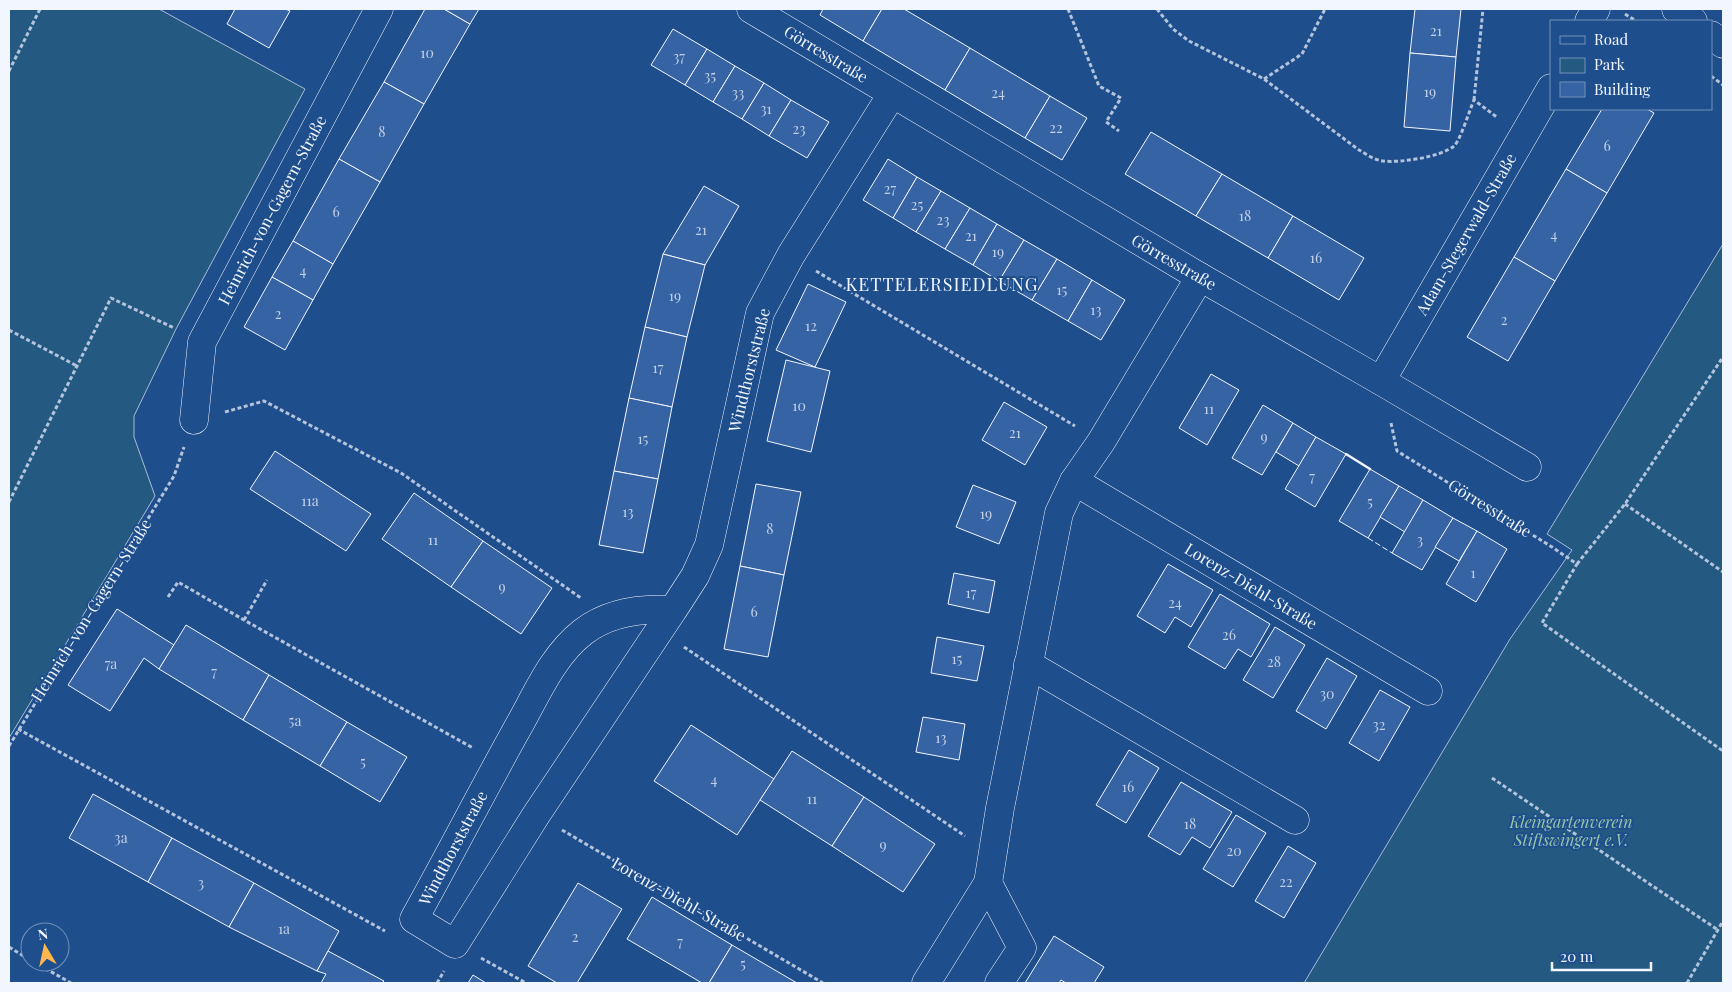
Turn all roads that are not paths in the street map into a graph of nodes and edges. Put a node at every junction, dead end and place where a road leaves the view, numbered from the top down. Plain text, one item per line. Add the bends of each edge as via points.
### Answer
1 (379, 9) edge
2 (751, 9) edge
3 (1596, 9) edge
4 (1676, 9) edge
5 (1590, 20) edge
6 (1692, 20) edge
7 (1712, 36) edge
8 (1723, 44) edge
9 (1550, 90) edge
10 (892, 94) junction
11 (1200, 277) junction
12 (1381, 381) junction
13 (194, 420) road end
14 (1527, 467) dead end
15 (1074, 481) junction
16 (666, 620) junction
17 (1028, 664) junction
18 (1428, 691) dead end
19 (1295, 820) dead end
20 (988, 883) junction
21 (926, 983) edge
22 (999, 983) edge

1 - 13 street, Heinrich-von-Gagern-Straße via 202,342
2 - 10 street, Görresstraße
3 - 5 street
4 - 6 street
7 - 8 street
9 - 12 street, Adam-Stegerwald-Straße
10 - 11 street, Görresstraße
10 - 16 street, Windthorststraße via 791,256 760,313 709,545 695,576
11 - 12 street, Görresstraße
11 - 15 street
12 - 14 street
15 - 17 street via 1059,513
15 - 18 street, Lorenz-Diehl-Straße
16 - 16 street, Windthorststraße via 648,608 609,617 583,632 558,656 414,919 455,944 536,815
17 - 19 street
17 - 20 street
20 - 21 street
20 - 22 street via 1022,948

